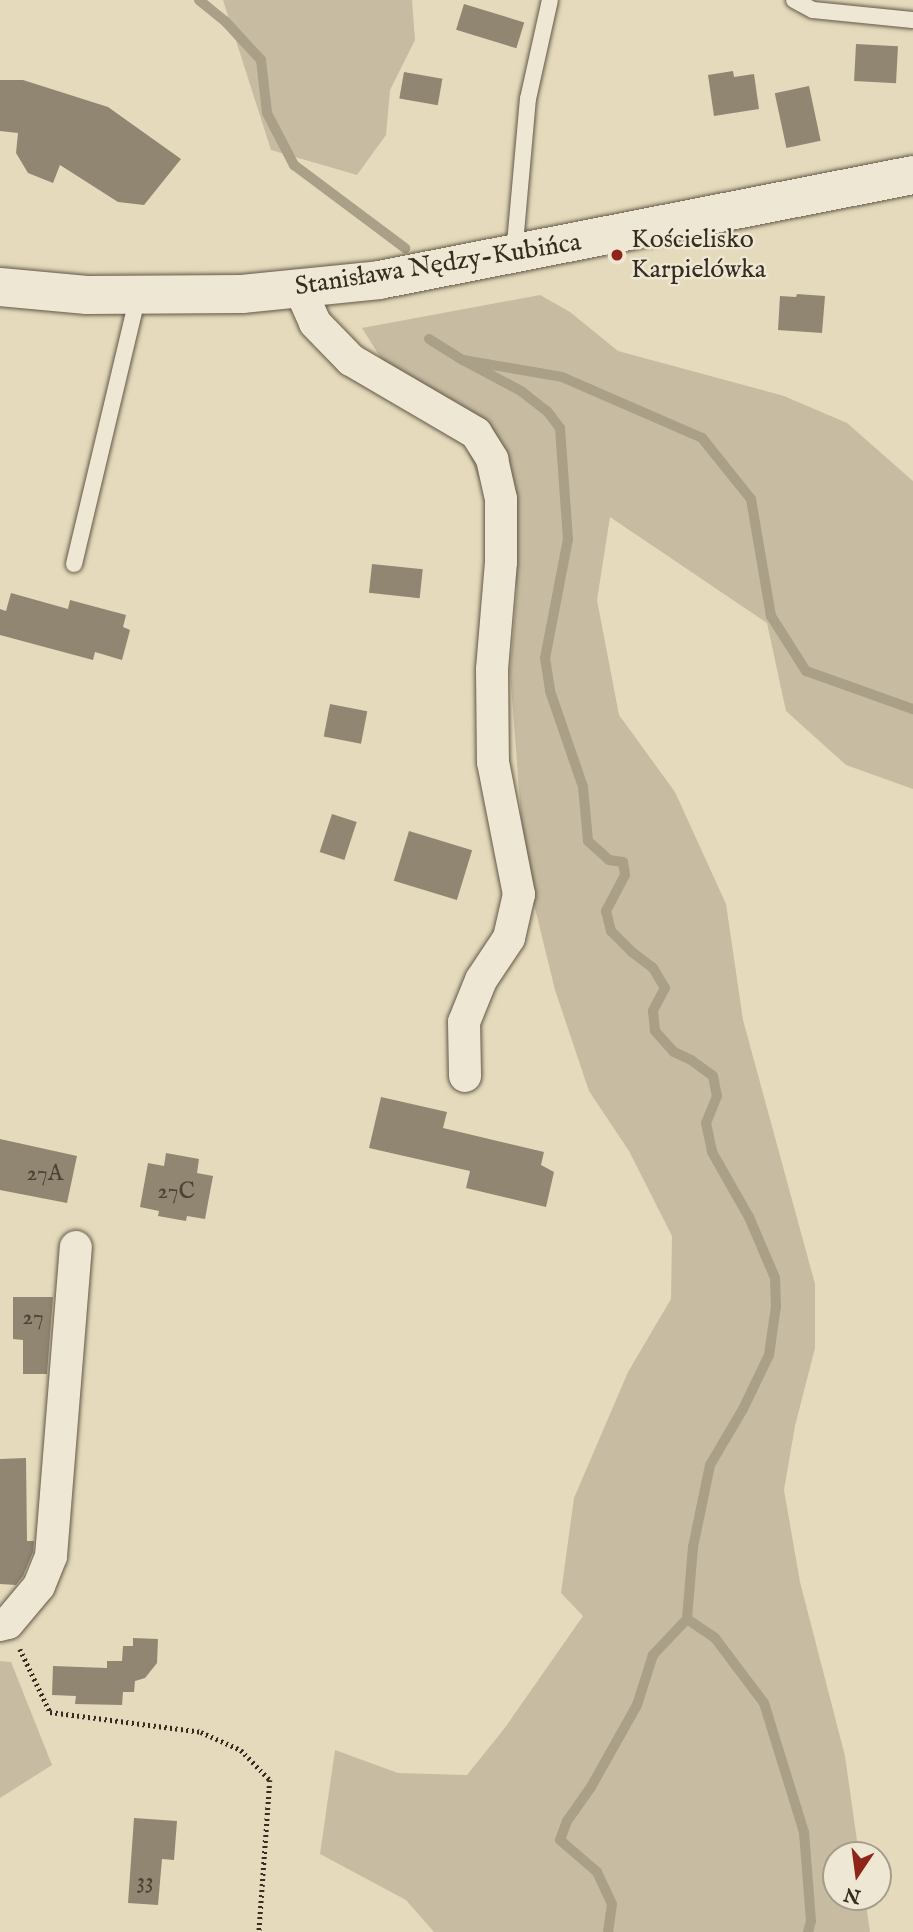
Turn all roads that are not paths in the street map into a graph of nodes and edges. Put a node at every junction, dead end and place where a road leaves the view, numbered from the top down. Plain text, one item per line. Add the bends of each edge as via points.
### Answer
1 (550, 0) edge
2 (794, 0) edge
3 (913, 20) edge
4 (913, 175) edge
5 (514, 254) junction
6 (0, 287) edge
7 (300, 289) junction
8 (138, 295) junction
9 (74, 564) dead end
10 (465, 1076) dead end
11 (76, 1247) dead end
12 (4, 1624) edge

1 - 5 lane via 528,99
2 - 3 lane via 813,10
4 - 5 street, Stanisława Nędzy-Kubińca
5 - 7 street, Stanisława Nędzy-Kubińca
6 - 8 street, Stanisława Nędzy-Kubińca
7 - 8 street, Stanisława Nędzy-Kubińca
7 - 10 street via 315,323 351,360 476,433 492,458 498,485 493,762 519,894 509,938 481,980 464,1022
8 - 9 lane
11 - 12 street via 51,1556 39,1586

